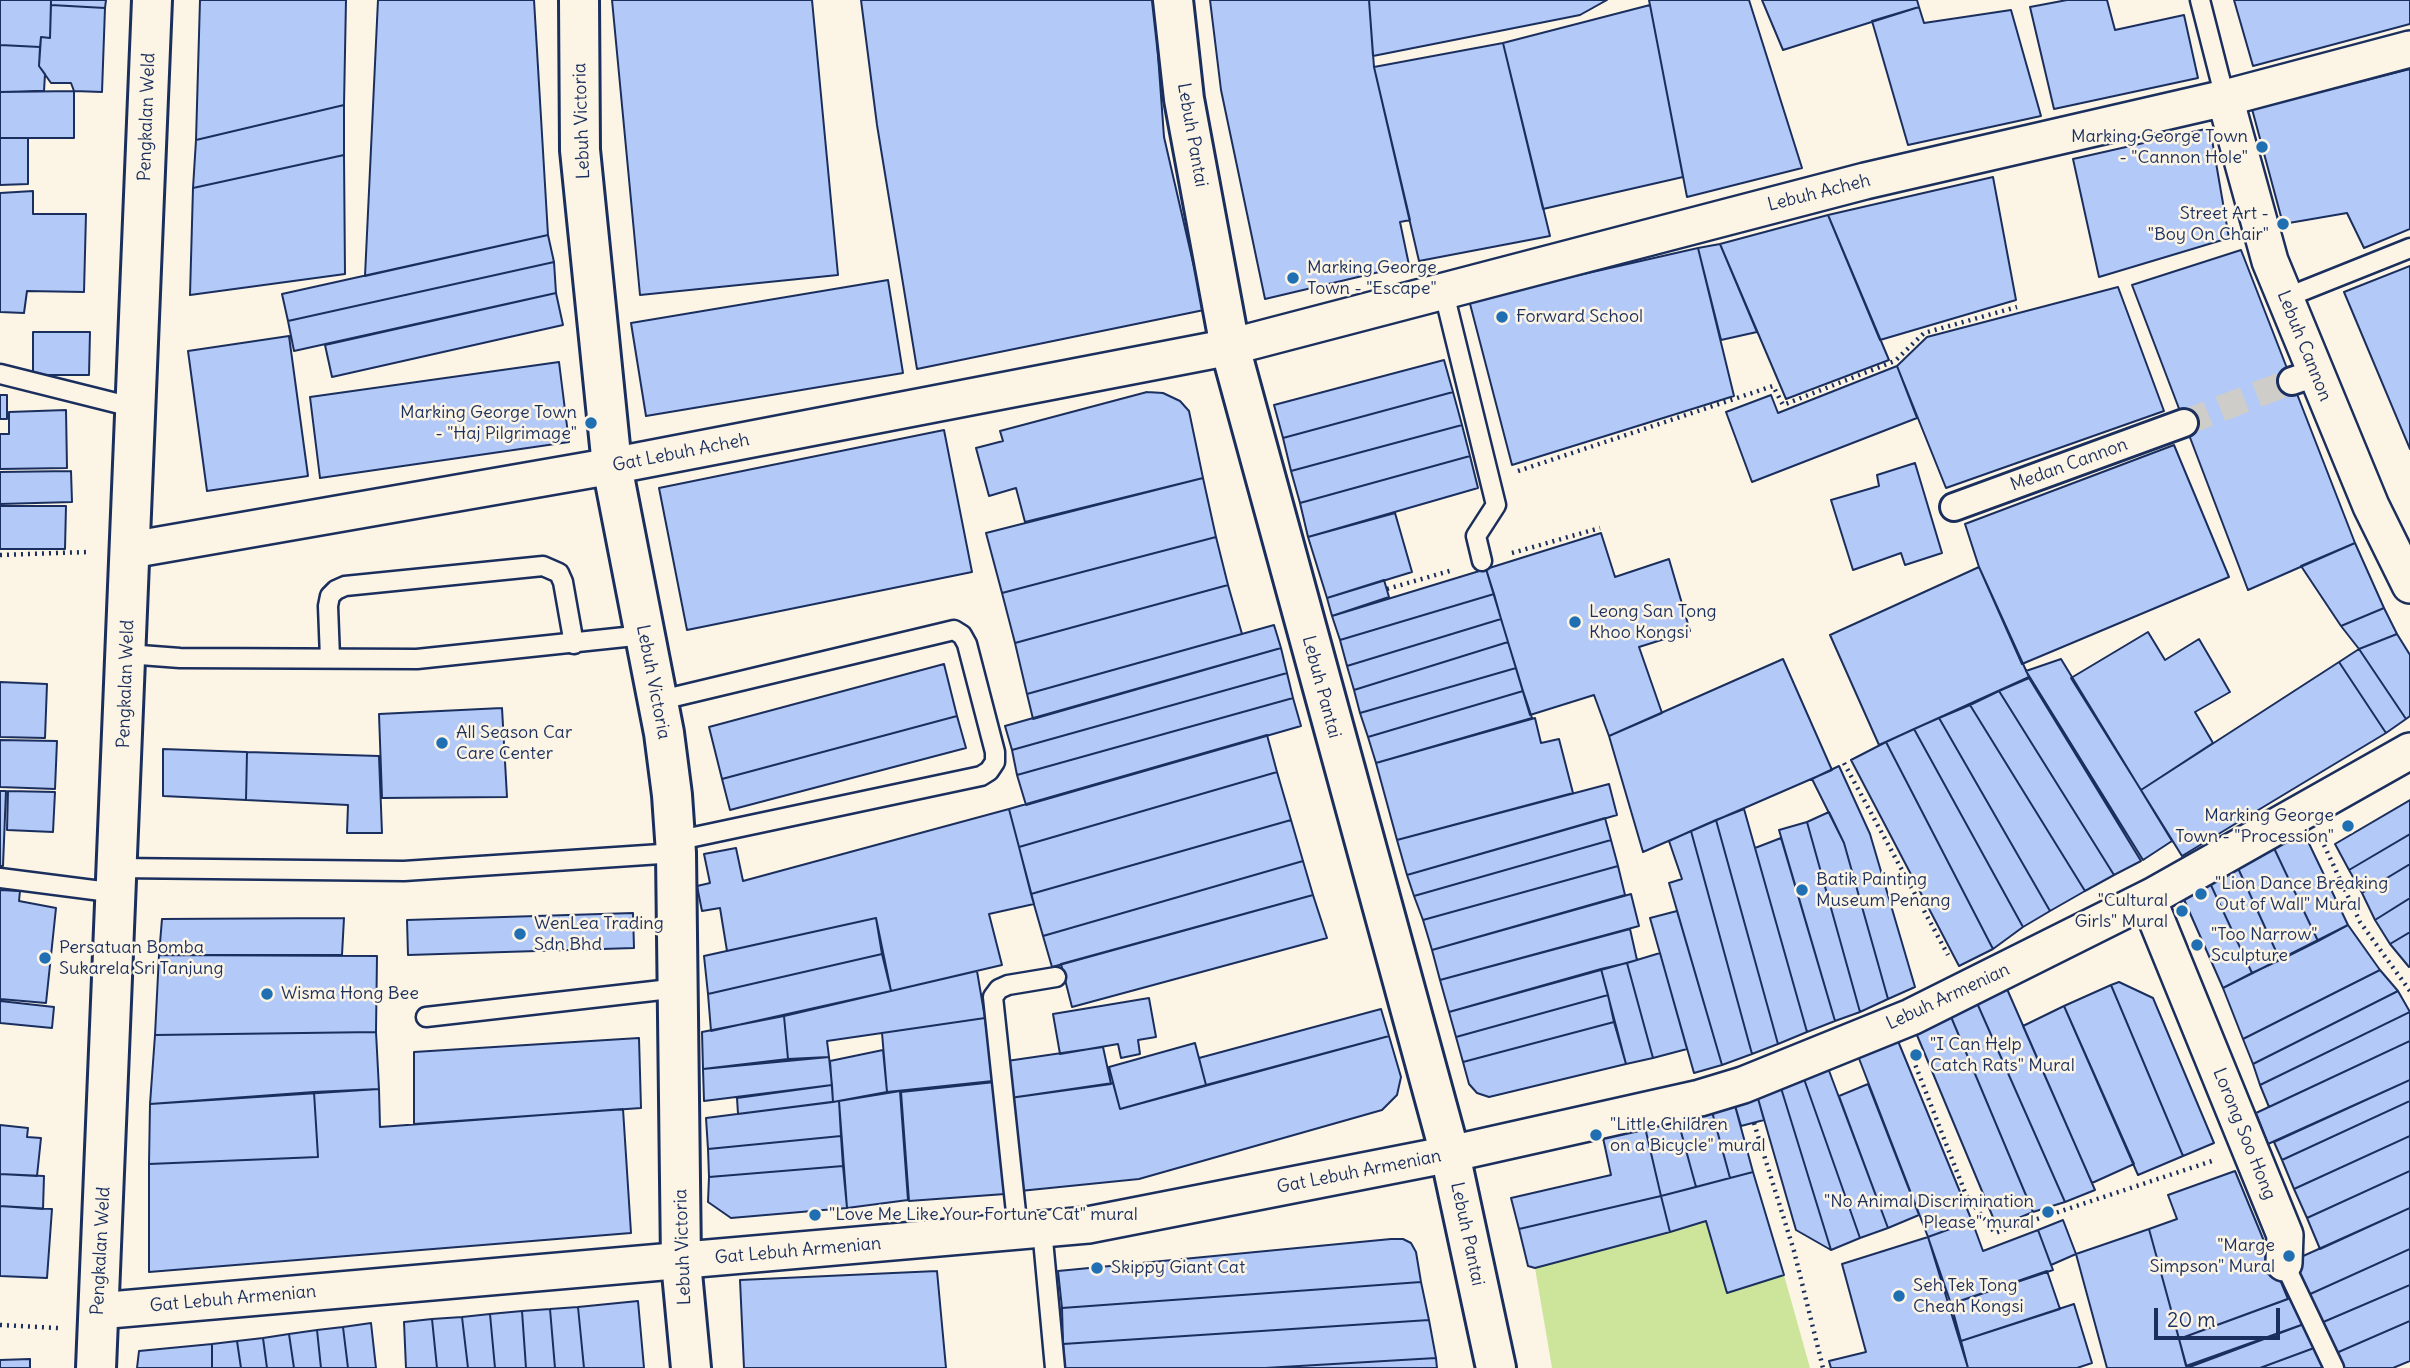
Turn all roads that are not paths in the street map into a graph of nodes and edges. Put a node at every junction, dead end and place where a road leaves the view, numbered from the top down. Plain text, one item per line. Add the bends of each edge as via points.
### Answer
1 (152, 0) edge
2 (579, 0) edge
3 (1173, 0) edge
4 (2200, 0) edge
5 (2410, 49) edge
6 (2225, 98) junction
7 (2410, 248) edge
8 (1443, 289) junction
9 (2285, 298) junction
10 (1230, 347) junction
11 (0, 374) edge
12 (136, 408) junction
13 (2184, 423) tunnel mouth
14 (612, 467) junction
15 (1954, 508) dead end
16 (131, 550) junction
17 (1482, 561) dead end
18 (2410, 585) edge
19 (644, 635) junction
20 (575, 644) junction
21 (127, 654) junction
22 (330, 658) junction
23 (657, 701) junction
24 (2410, 751) edge
25 (676, 847) junction
26 (0, 878) edge
27 (117, 881) junction
28 (2148, 899) junction
29 (1055, 978) dead end
30 (679, 988) junction
31 (426, 1017) dead end
32 (1450, 1154) junction
33 (1030, 1230) junction
34 (681, 1262) junction
35 (2284, 1263) joint
36 (97, 1337) edge
37 (691, 1368) edge
38 (1055, 1368) edge
39 (1496, 1368) edge
40 (2334, 1368) edge

1 - 12 street, Pengkalan Weld
2 - 14 street, Lebuh Victoria via 580,150
3 - 10 street, Lebuh Pantai via 1184,99
4 - 6 lane
5 - 6 street, Lebuh Acheh
6 - 8 street, Lebuh Acheh via 1865,181
6 - 9 street, Lebuh Cannon via 2270,261
7 - 9 lane
8 - 10 street, Lebuh Acheh
8 - 17 lane via 1496,505 1475,537
9 - 18 street, Lebuh Cannon via 2304,377
10 - 14 street, Gat Lebuh Acheh
10 - 32 street, Lebuh Pantai
11 - 12 lane
12 - 16 street, Pengkalan Weld
13 - 15 street, Medan Cannon
14 - 16 street, Gat Lebuh Acheh
14 - 19 street, Lebuh Victoria
16 - 21 street, Pengkalan Weld
19 - 20 lane
19 - 23 street, Lebuh Victoria
20 - 22 lane via 417,659
20 - 22 lane via 563,582 559,573 543,566 345,586 330,596
21 - 22 lane
21 - 27 street, Pengkalan Weld
23 - 25 street, Lebuh Victoria
23 - 25 lane via 954,630 967,644 995,752 995,762 981,776
24 - 28 street, Lebuh Armenian
25 - 27 lane via 404,871
25 - 30 street, Lebuh Victoria
26 - 27 lane
27 - 36 street, Pengkalan Weld
28 - 32 street, Lebuh Armenian via 1898,1023 1743,1085
28 - 35 street, Lorong Soo Hong via 2285,1234
29 - 33 lane via 1008,985 993,997
30 - 31 lane
30 - 34 street, Lebuh Victoria
32 - 33 street, Gat Lebuh Armenian via 1088,1225
32 - 39 street, Lebuh Pantai
33 - 34 street, Gat Lebuh Armenian
33 - 38 lane
34 - 36 street, Gat Lebuh Armenian
34 - 37 street, Lebuh Victoria
35 - 40 lane, Lorong Soo Hong

